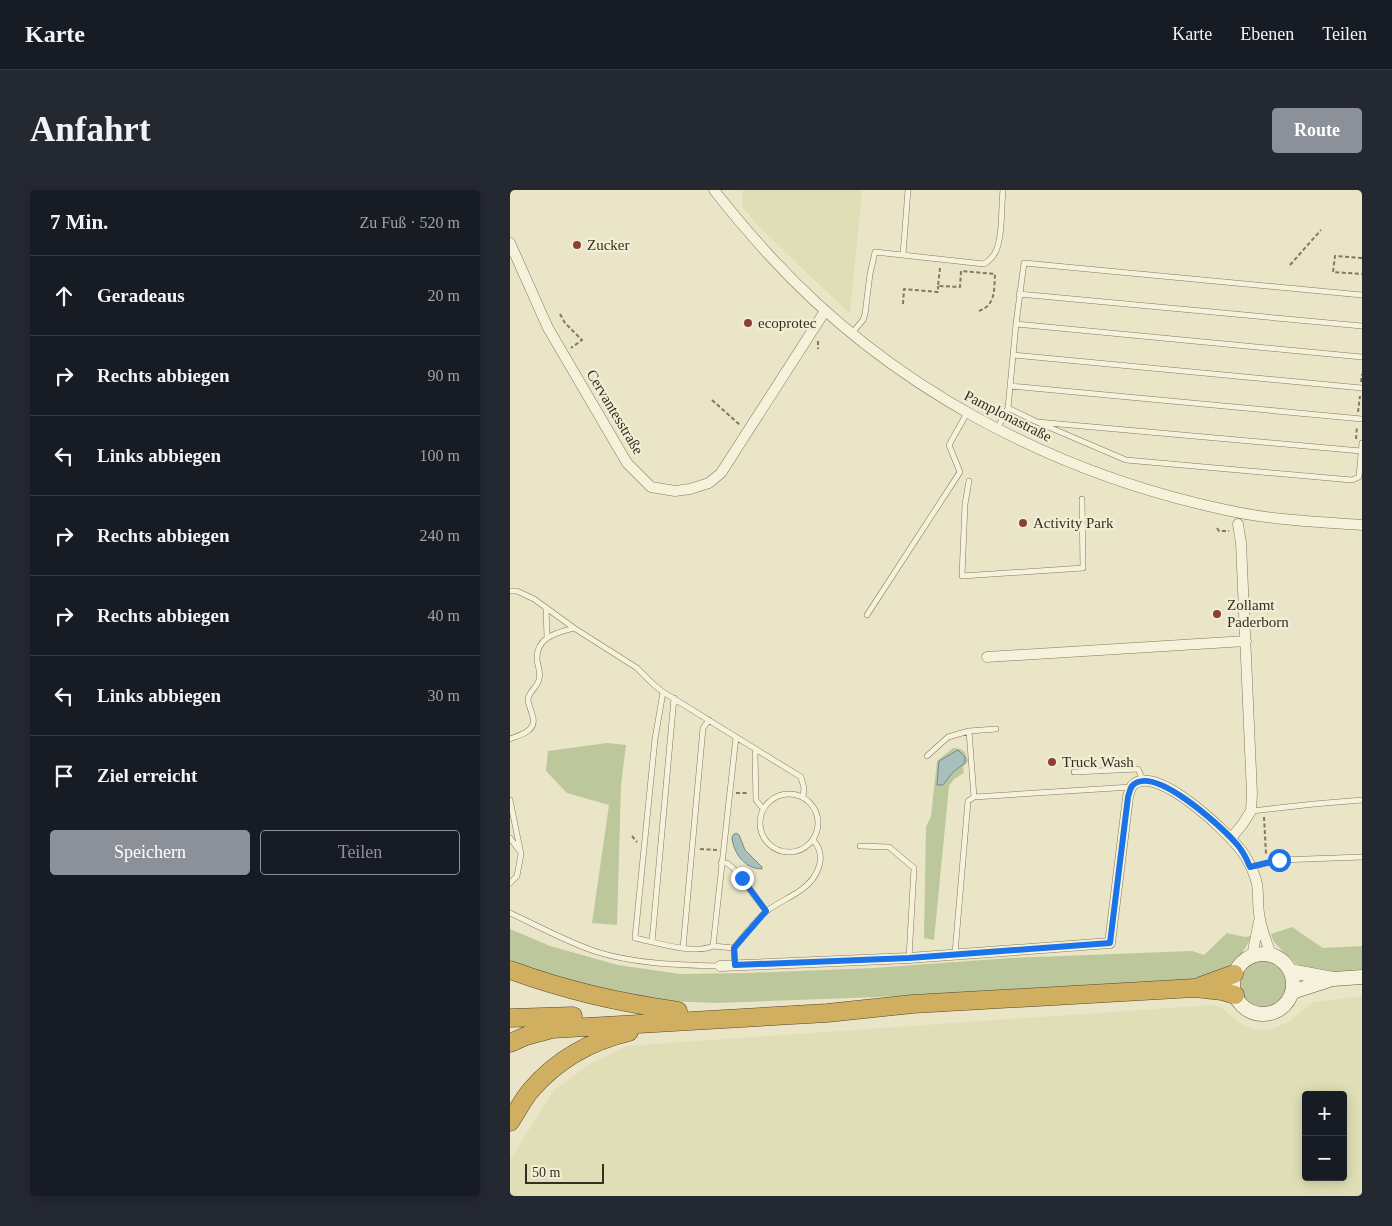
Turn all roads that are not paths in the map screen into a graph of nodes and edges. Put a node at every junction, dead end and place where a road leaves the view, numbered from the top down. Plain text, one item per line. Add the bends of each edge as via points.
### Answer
1 (714, 190) edge
2 (908, 190) edge
3 (1003, 190) edge
4 (510, 243) edge
5 (903, 255) junction
6 (1019, 294) junction
7 (1362, 295) edge
8 (824, 311) junction
9 (1016, 324) junction
10 (1362, 326) edge
11 (852, 334) junction
12 (1013, 355) junction
13 (1362, 357) edge
14 (1010, 386) junction
15 (1362, 388) edge
16 (1008, 408) junction
17 (967, 413) junction
18 (1362, 419) edge
19 (1037, 422) junction
20 (996, 429) junction
21 (1362, 444) edge
22 (1361, 451) edge
23 (969, 481) dead end
24 (1082, 499) dead end
25 (1238, 524) dead end
26 (1362, 525) edge
27 (510, 591) edge
28 (546, 608) junction
29 (868, 615) dead end
30 (574, 628) junction
31 (546, 637) junction
32 (1246, 641) junction
33 (987, 657) dead end
34 (663, 692) junction
35 (674, 698) junction
36 (709, 720) junction
37 (996, 729) dead end
38 (969, 731) junction
39 (736, 737) junction
40 (510, 739) edge
41 (756, 749) junction
42 (927, 756) dead end
43 (1074, 772) dead end
44 (1144, 782) junction
45 (1132, 787) junction
46 (803, 797) junction
47 (974, 797) junction
48 (510, 800) edge
49 (1362, 800) edge
50 (763, 809) junction
51 (1251, 811) junction
52 (510, 838) edge
53 (1232, 838) junction
54 (813, 840) junction
55 (860, 846) dead end
56 (521, 854) junction
57 (1362, 857) edge
58 (721, 863) junction
59 (1250, 867) junction
60 (510, 883) edge
61 (766, 911) junction
62 (510, 913) edge
63 (1259, 917) junction
64 (652, 942) junction
65 (713, 946) junction
66 (683, 948) junction
67 (734, 948) junction
68 (955, 953) junction
69 (1272, 955) junction
70 (1252, 956) junction
71 (909, 958) junction
72 (735, 965) junction
73 (720, 966) joint
74 (510, 970) edge
75 (1290, 971) junction
76 (1234, 974) junction
77 (1362, 977) edge
78 (1333, 979) junction
79 (1196, 988) junction
80 (1292, 992) junction
81 (1235, 995) junction
82 (913, 1004) junction
83 (678, 1010) junction
84 (510, 1018) edge
85 (693, 1021) junction
86 (510, 1043) edge
87 (510, 1122) edge

1 - 8 street, Pamplonastraße via 783,270
2 - 5 lane
3 - 5 lane via 999,240 992,259 984,264
4 - 8 street, Cervantesstraße via 545,322 581,386 626,463 651,487 674,491 690,489 709,483 721,473
5 - 11 lane via 875,252 865,314
6 - 7 lane via 1024,263
6 - 9 lane
6 - 10 lane
8 - 11 street, Pamplonastraße
9 - 12 lane
9 - 13 lane
11 - 17 street, Pamplonastraße
12 - 14 lane
12 - 15 lane
14 - 16 lane
14 - 18 lane
16 - 19 lane
16 - 20 lane
17 - 20 street, Pamplonastraße
17 - 29 lane via 949,445 960,472
19 - 22 lane
19 - 22 lane via 1126,460 1347,480 1359,477
20 - 26 street, Pamplonastraße via 1086,469 1158,494 1241,513
21 - 22 lane
23 - 24 lane via 962,576 1083,568
25 - 32 street
27 - 28 lane via 534,599
28 - 30 lane
28 - 31 lane
30 - 31 lane
30 - 34 lane via 636,668
31 - 40 lane via 537,652 538,685 528,695 534,720 532,726 528,732
32 - 33 street
32 - 51 street
34 - 35 lane
34 - 64 lane via 654,739 635,938
35 - 36 lane
35 - 64 lane
36 - 39 lane
36 - 66 lane via 703,728
37 - 38 lane
38 - 42 lane via 948,737
38 - 47 lane
39 - 41 lane
39 - 58 lane
41 - 46 lane via 801,777
41 - 50 lane via 755,794
43 - 44 lane via 1138,769
44 - 45 street
44 - 53 street via 1163,784 1188,800
45 - 47 lane
45 - 68 street via 1128,797 1110,943
46 - 50 lane via 784,794 772,799
46 - 54 lane via 813,805 818,817 818,830
47 - 68 lane via 968,801
48 - 56 lane
49 - 51 lane
50 - 54 lane via 760,828 776,849 795,852
51 - 53 street
52 - 56 lane
53 - 59 street
54 - 61 lane via 821,853 816,873 803,889
55 - 71 lane via 889,847 914,868
56 - 60 lane via 517,876
57 - 59 lane via 1279,860
58 - 61 lane via 733,868
58 - 65 lane
59 - 63 street via 1257,883
61 - 67 lane
62 - 73 lane via 563,939 624,959
63 - 69 street
63 - 70 street
64 - 66 lane
65 - 66 lane
65 - 67 lane
67 - 72 lane
68 - 71 street
69 - 70 main road
69 - 75 main road
70 - 76 main road via 1241,963
71 - 72 street
72 - 73 street
74 - 83 highway via 585,994
75 - 78 main road
75 - 80 main road
76 - 79 highway
76 - 81 main road
77 - 78 main road
78 - 80 main road
79 - 81 highway
79 - 82 highway
80 - 81 main road via 1282,1008 1264,1014 1246,1010
82 - 83 highway via 827,1003
82 - 85 highway
83 - 84 highway
85 - 86 highway via 552,1030
85 - 87 highway via 615,1035 568,1056 530,1091

